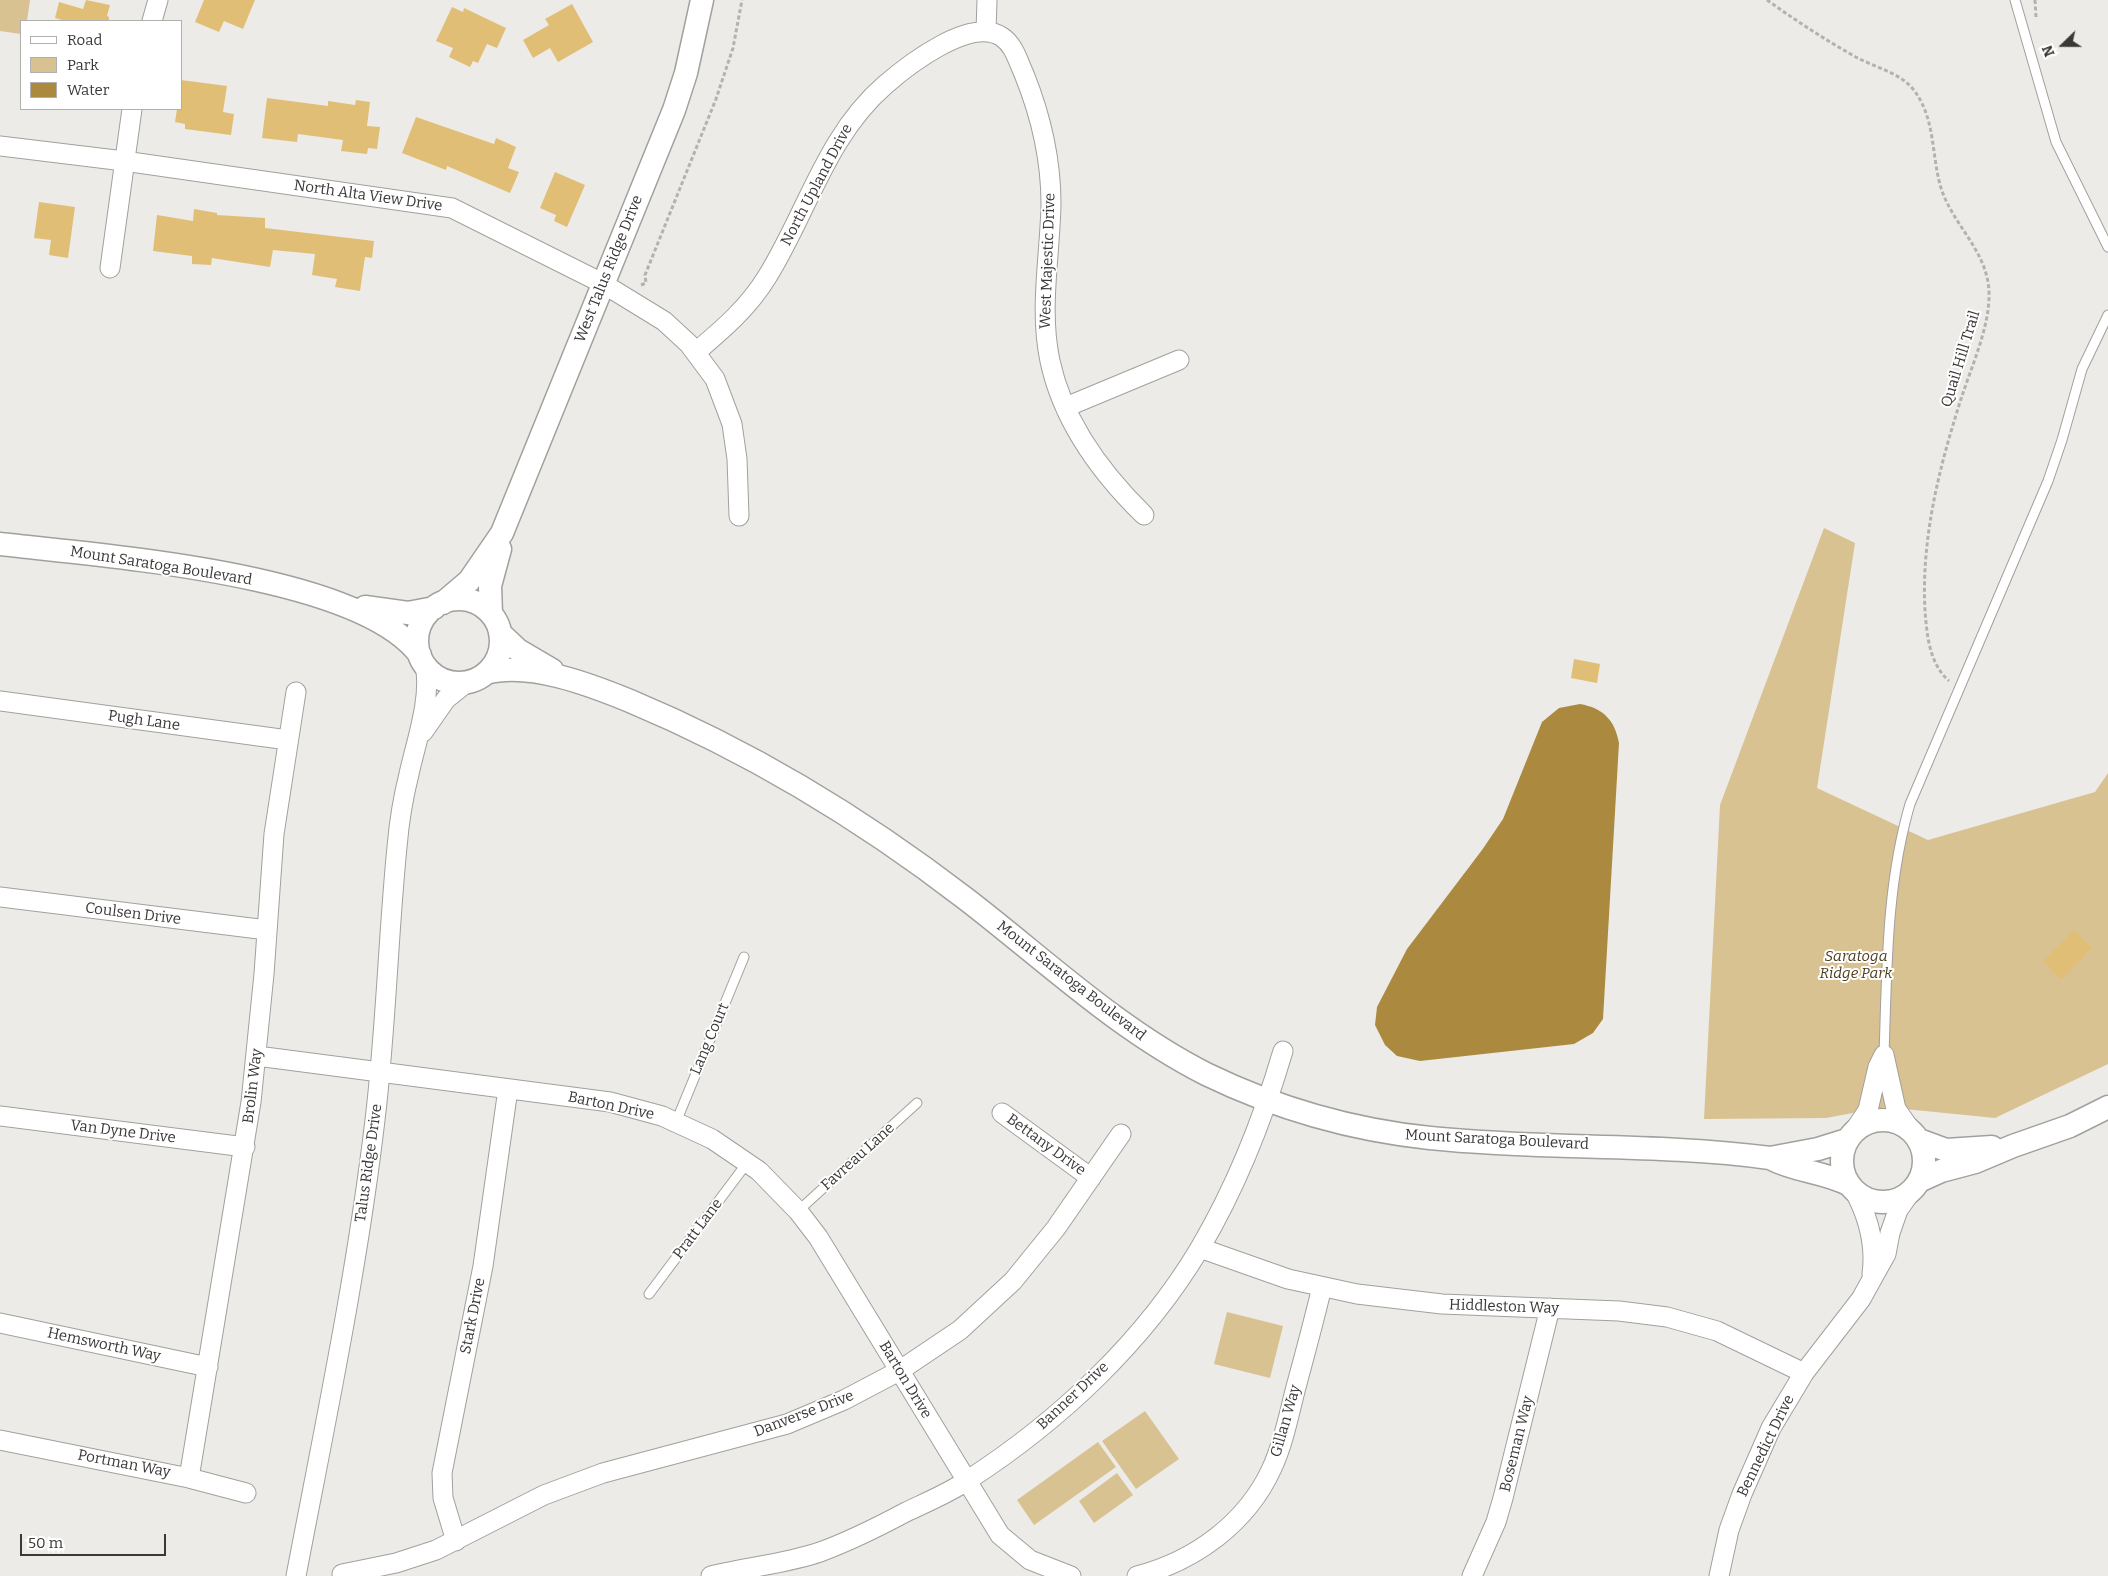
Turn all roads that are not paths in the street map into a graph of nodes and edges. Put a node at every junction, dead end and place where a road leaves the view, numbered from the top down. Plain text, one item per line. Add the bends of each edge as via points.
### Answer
1 (158, 0) edge
2 (702, 0) edge
3 (987, 0) edge
4 (2015, 0) edge
5 (152, 20) edge
6 (986, 31) junction
7 (132, 110) edge
8 (0, 146) edge
9 (124, 161) junction
10 (2108, 246) edge
11 (110, 268) dead end
12 (602, 284) junction
13 (2108, 315) edge
14 (696, 352) junction
15 (1178, 360) dead end
16 (1066, 407) junction
17 (1144, 515) dead end
18 (739, 516) dead end
19 (502, 533) junction
20 (0, 544) edge
21 (439, 605) junction
22 (349, 606) junction
23 (496, 624) junction
24 (423, 660) junction
25 (486, 673) junction
26 (568, 679) junction
27 (466, 682) junction
28 (296, 692) dead end
29 (0, 701) edge
30 (288, 740) junction
31 (415, 746) junction
32 (0, 897) edge
33 (266, 930) junction
34 (744, 957) dead end
35 (1283, 1051) dead end
36 (1884, 1055) junction
37 (257, 1056) junction
38 (381, 1072) junction
39 (508, 1089) junction
40 (1268, 1100) junction
41 (917, 1103) dead end
42 (2108, 1107) edge
43 (1002, 1113) dead end
44 (0, 1116) edge
45 (676, 1122) junction
46 (1120, 1134) dead end
47 (1851, 1136) junction
48 (1915, 1136) junction
49 (2013, 1146) junction
50 (245, 1147) junction
51 (1770, 1158) junction
52 (747, 1162) junction
53 (1091, 1178) junction
54 (1915, 1186) junction
55 (1852, 1187) junction
56 (798, 1211) junction
57 (1200, 1248) junction
58 (1872, 1277) junction
59 (1322, 1287) junction
60 (649, 1294) dead end
61 (1550, 1308) junction
62 (0, 1323) edge
63 (208, 1367) junction
64 (899, 1371) junction
65 (1804, 1374) junction
66 (0, 1440) edge
67 (189, 1478) junction
68 (966, 1482) junction
69 (246, 1493) dead end
70 (456, 1541) junction
71 (342, 1574) dead end
72 (296, 1576) edge
73 (711, 1576) edge
74 (1071, 1576) edge
75 (1137, 1576) edge
76 (1472, 1576) edge
77 (1718, 1576) edge

1 - 5 street
2 - 12 street, West Talus Ridge Drive via 674,110
3 - 6 street
4 - 10 lane via 2056,142
6 - 14 street, North Upland Drive via 968,33 929,54 884,86 858,113 835,146 757,293 734,319
6 - 16 street, West Majestic Drive via 1002,37 1014,52 1044,132 1051,182 1045,324 1051,365
7 - 9 street
8 - 9 street, North Alta View Drive
9 - 11 street
9 - 12 street, North Alta View Drive via 452,208
12 - 14 street, North Alta View Drive via 668,325
12 - 19 street, West Talus Ridge Drive
13 - 36 lane via 2082,370 2048,481 1910,804 1897,852 1890,916
14 - 18 street, North Alta View Drive via 721,391 732,424
15 - 16 street
16 - 17 street, West Majestic Drive via 1093,458 1117,489
19 - 21 street, West Talus Ridge Drive via 469,581
19 - 23 street, West Talus Ridge Drive via 490,586
20 - 22 street, Mount Saratoga Boulevard via 201,569 297,590
21 - 22 street, Mount Saratoga Boulevard via 408,613
21 - 23 street via 453,600 474,602
21 - 24 street via 421,624 418,635
22 - 24 street, Mount Saratoga Boulevard via 406,639
23 - 25 street via 500,651
23 - 26 street, Mount Saratoga Boulevard via 518,650
24 - 27 street via 439,678
24 - 31 street, Talus Ridge Drive via 426,690
25 - 26 street, Mount Saratoga Boulevard via 520,670
25 - 27 street via 477,680
26 - 40 street, Mount Saratoga Boulevard via 664,715 713,738 840,809 961,896 1112,1016 1206,1073
27 - 31 street, Talus Ridge Drive via 436,710
28 - 30 street, Brolin Way
29 - 30 street, Pugh Lane
30 - 33 street, Brolin Way via 274,834
31 - 38 street, Talus Ridge Drive via 397,846
32 - 33 street, Coulsen Drive
33 - 37 street, Brolin Way
34 - 45 lane, Lang Court
35 - 40 street, Banner Drive
36 - 47 street via 1868,1110
36 - 48 street via 1893,1099 1903,1121
37 - 38 street, Barton Drive
37 - 50 street, Brolin Way
38 - 39 street, Barton Drive
38 - 72 street, Talus Ridge Drive via 352,1278
39 - 45 street, Barton Drive via 610,1102
39 - 70 street, Stark Drive via 483,1266 442,1474 443,1498
40 - 51 street, Mount Saratoga Boulevard via 1343,1123 1428,1138 1658,1147
40 - 57 street, Banner Drive via 1245,1158
41 - 56 lane, Favreau Lane
42 - 49 street via 2070,1126
43 - 53 street, Bettany Drive
44 - 50 street, Van Dyne Drive
45 - 52 street, Barton Drive via 712,1139
46 - 53 street, Danverse Drive
47 - 48 street via 1872,1120 1883,1119 1904,1125
47 - 51 street, Mount Saratoga Boulevard via 1818,1148
47 - 55 street via 1842,1158 1845,1177
48 - 49 street via 1946,1150
48 - 54 street via 1924,1161
49 - 54 street via 1941,1171
50 - 63 street, Brolin Way
51 - 55 street, Mount Saratoga Boulevard via 1822,1173
52 - 56 street, Barton Drive
52 - 60 lane, Pratt Lane
53 - 64 street, Danverse Drive via 1013,1281 960,1330
54 - 55 street via 1904,1196 1883,1202 1862,1196
54 - 58 street, Bennedict Drive via 1898,1210 1886,1254
55 - 58 street, Bennedict Drive via 1862,1205 1871,1235 1874,1255
56 - 64 street, Barton Drive via 818,1237
57 - 59 street, Hiddleston Way via 1254,1269
57 - 68 street, Banner Drive via 1154,1313 1101,1372 1043,1425
58 - 65 street, Bennedict Drive via 1851,1315
59 - 61 street, Hiddleston Way via 1399,1300
59 - 75 street, Gillan Way via 1280,1448 1262,1487 1235,1521 1202,1548 1165,1567
61 - 65 street, Hiddleston Way via 1643,1313 1691,1322 1743,1342
61 - 76 street, Boseman Way via 1503,1498
62 - 63 street, Hemsworth Way
63 - 67 street, Brolin Way
64 - 68 street, Barton Drive
64 - 70 street, Danverse Drive via 844,1400 787,1424 573,1483
65 - 77 street, Bennedict Drive via 1756,1460 1729,1530
66 - 67 street, Portman Way
67 - 69 street, Portman Way
68 - 73 street, Banner Drive via 835,1546 793,1560
68 - 74 street via 1010,1546 1039,1565
70 - 71 street, Danverse Drive via 396,1563

